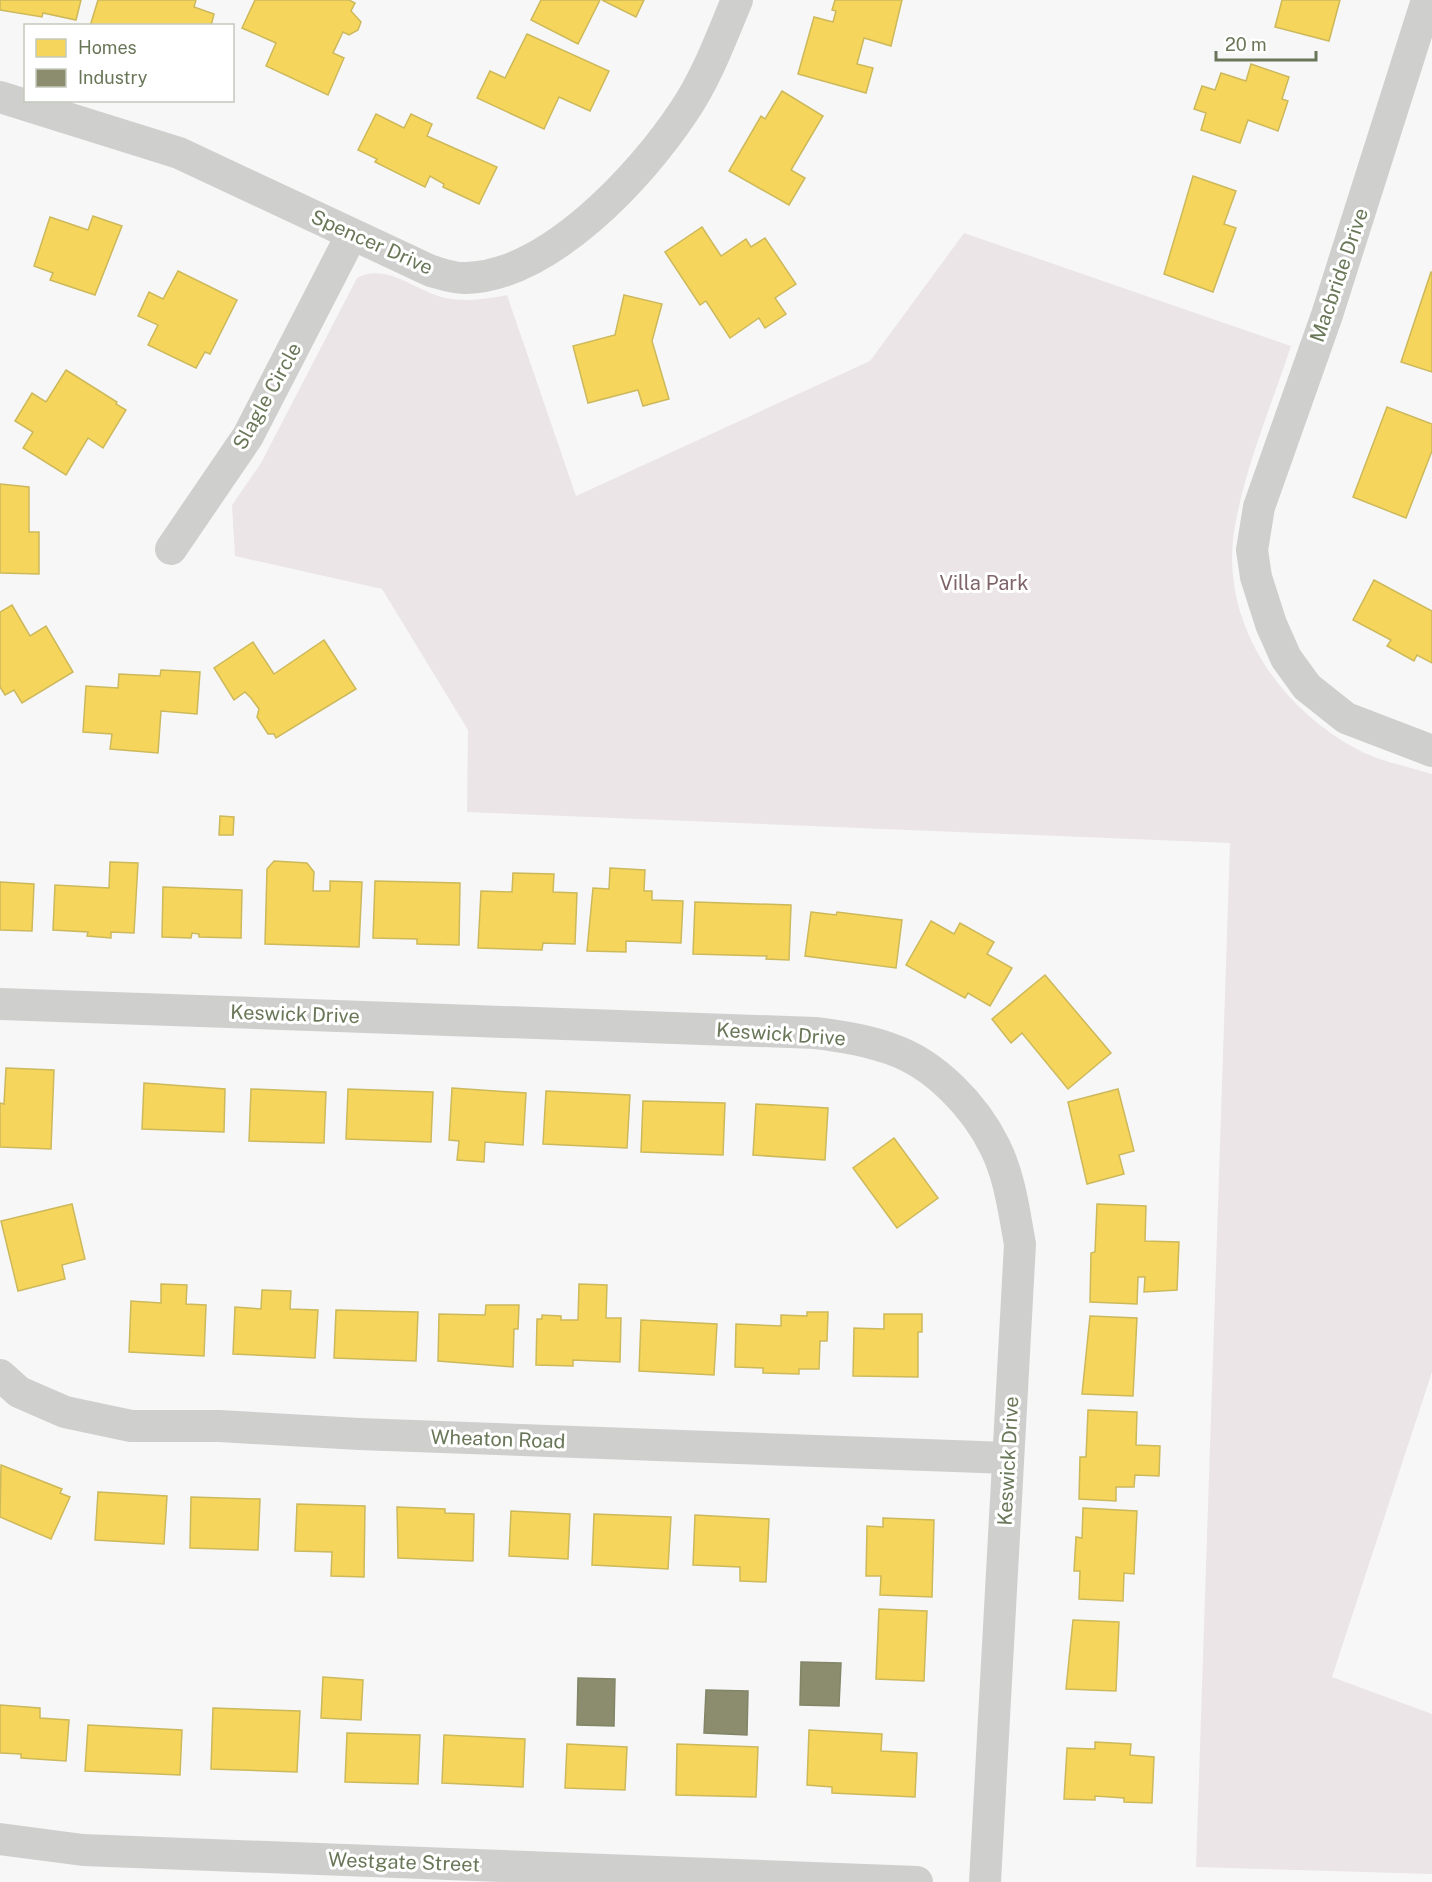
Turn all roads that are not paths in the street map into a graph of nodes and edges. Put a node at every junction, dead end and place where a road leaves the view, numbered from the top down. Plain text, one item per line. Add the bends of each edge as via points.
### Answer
1 (737, 0) edge
2 (1427, 0) edge
3 (0, 97) edge
4 (351, 236) junction
5 (171, 549) dead end
6 (1432, 751) edge
7 (0, 1004) edge
8 (0, 1375) edge
9 (1008, 1458) junction
10 (0, 1839) edge
11 (917, 1882) edge
12 (985, 1882) edge

1 - 4 street, Spencer Drive via 712,60 685,110 645,164 606,204 553,246 510,271 465,279 431,271
2 - 6 street, Macbride Drive via 1327,315 1259,507 1252,550 1271,624 1286,658 1307,687 1346,718
3 - 4 street, Spencer Drive via 179,153
4 - 5 street, Slagle Circle via 248,436
7 - 9 street, Keswick Drive via 815,1033 893,1050 951,1087 974,1113 996,1148 1010,1191 1020,1244
8 - 9 street, Wheaton Road via 19,1392 65,1412 130,1426 219,1426
9 - 12 street, Keswick Drive
10 - 11 street, Westgate Street via 83,1850

